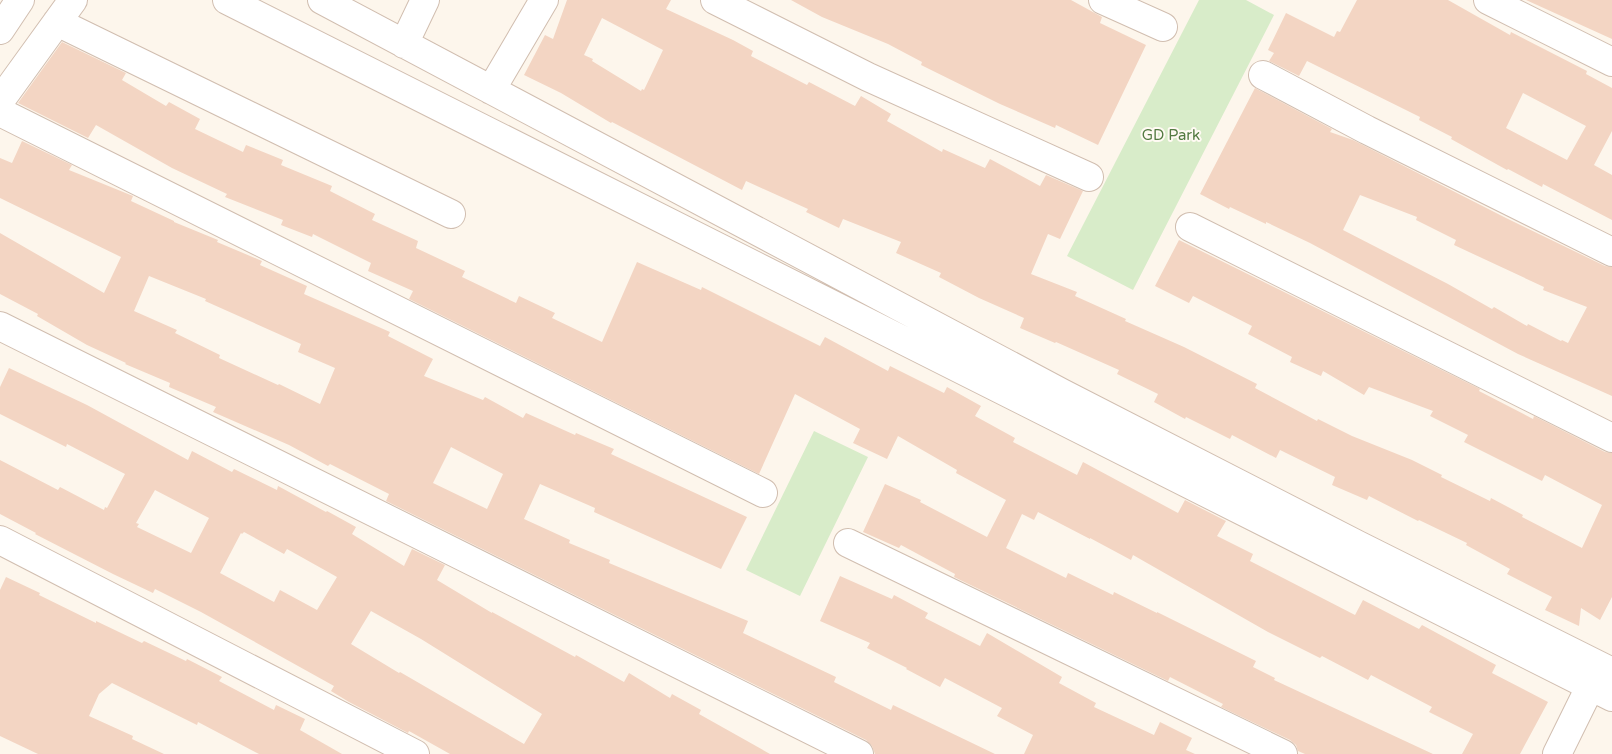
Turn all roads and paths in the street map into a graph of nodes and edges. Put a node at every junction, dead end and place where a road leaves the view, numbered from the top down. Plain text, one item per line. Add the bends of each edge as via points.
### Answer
1 (20, 0) edge
2 (72, 0) edge
3 (227, 0) edge
4 (322, 0) edge
5 (423, 0) edge
6 (544, 0) edge
7 (715, 0) edge
8 (1103, 0) edge
9 (1488, 0) edge
10 (360, 20) junction
11 (56, 22) junction
12 (1163, 26) dead end
13 (0, 30) edge
14 (404, 44) junction
15 (340, 57) junction
16 (1612, 62) edge
17 (1262, 74) dead end
18 (490, 90) junction
19 (0, 101) edge
20 (0, 112) edge
21 (617, 157) junction
22 (1090, 177) dead end
23 (603, 189) junction
24 (451, 214) dead end
25 (1190, 227) dead end
26 (1612, 252) edge
27 (0, 326) edge
28 (1073, 412) junction
29 (1612, 438) edge
30 (763, 492) dead end
31 (0, 540) edge
32 (848, 543) dead end
33 (1606, 674) edge
34 (415, 754) edge
35 (859, 754) edge
36 (1283, 754) edge
37 (1557, 754) edge

1 - 13 street
2 - 11 street
3 - 15 street
4 - 10 street
5 - 14 street
6 - 18 street
7 - 22 street via 868,77
8 - 12 street
9 - 16 street
10 - 14 street
10 - 15 street
11 - 19 street
11 - 24 street
14 - 18 street
15 - 23 street
17 - 26 street via 1366,130
18 - 21 street
20 - 30 street
21 - 23 street
21 - 28 street
23 - 28 street
25 - 29 street
27 - 35 street
28 - 33 street via 1497,626
31 - 34 street
32 - 36 street
33 - 37 street

